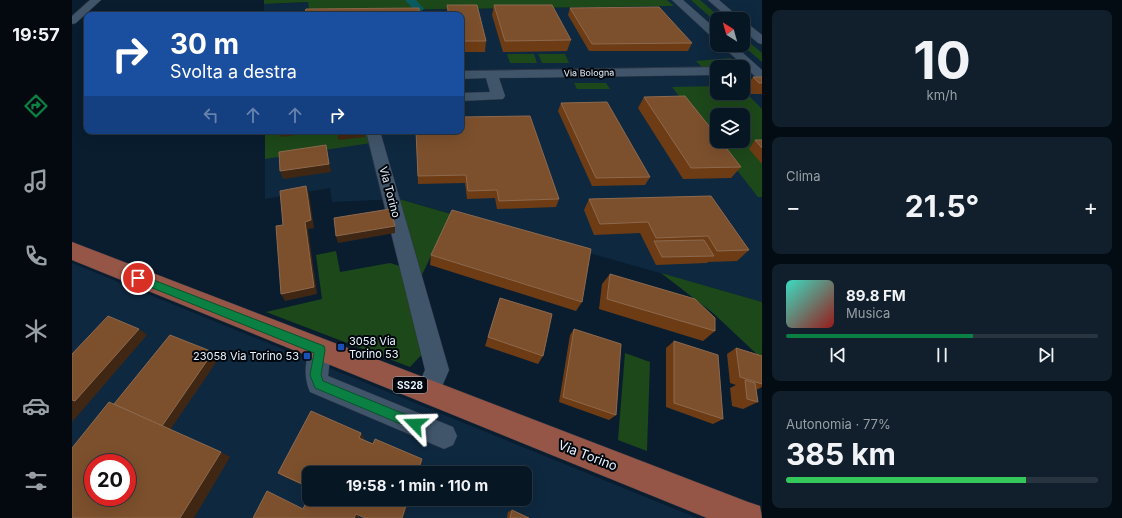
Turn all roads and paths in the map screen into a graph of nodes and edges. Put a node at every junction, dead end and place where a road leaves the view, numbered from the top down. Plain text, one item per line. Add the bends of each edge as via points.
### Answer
1 (84, 0) edge
2 (96, 0) edge
3 (677, 0) edge
4 (713, 0) edge
5 (72, 10) edge
6 (728, 12) edge
7 (72, 21) edge
8 (710, 30) edge
9 (750, 31) edge
10 (762, 41) edge
11 (734, 52) edge
12 (710, 71) edge
13 (753, 72) edge
14 (491, 74) junction
15 (464, 75) edge
16 (464, 97) edge
17 (374, 134) edge
18 (72, 251) edge
19 (320, 350) junction
20 (428, 392) junction
21 (444, 436) dead end
22 (748, 518) edge

1 - 5 street
2 - 7 street
3 - 8 street
4 - 6 street
9 - 10 street
11 - 13 street
12 - 14 street, Via Bologna
14 - 15 street, Via Bologna
14 - 16 street via 498,96
17 - 20 street, Via Torino via 437,370
18 - 19 main road, Via Torino / SS28
19 - 20 main road, Via Torino / SS28
19 - 21 street via 316,375 318,384
20 - 22 main road, Via Torino / SS28

